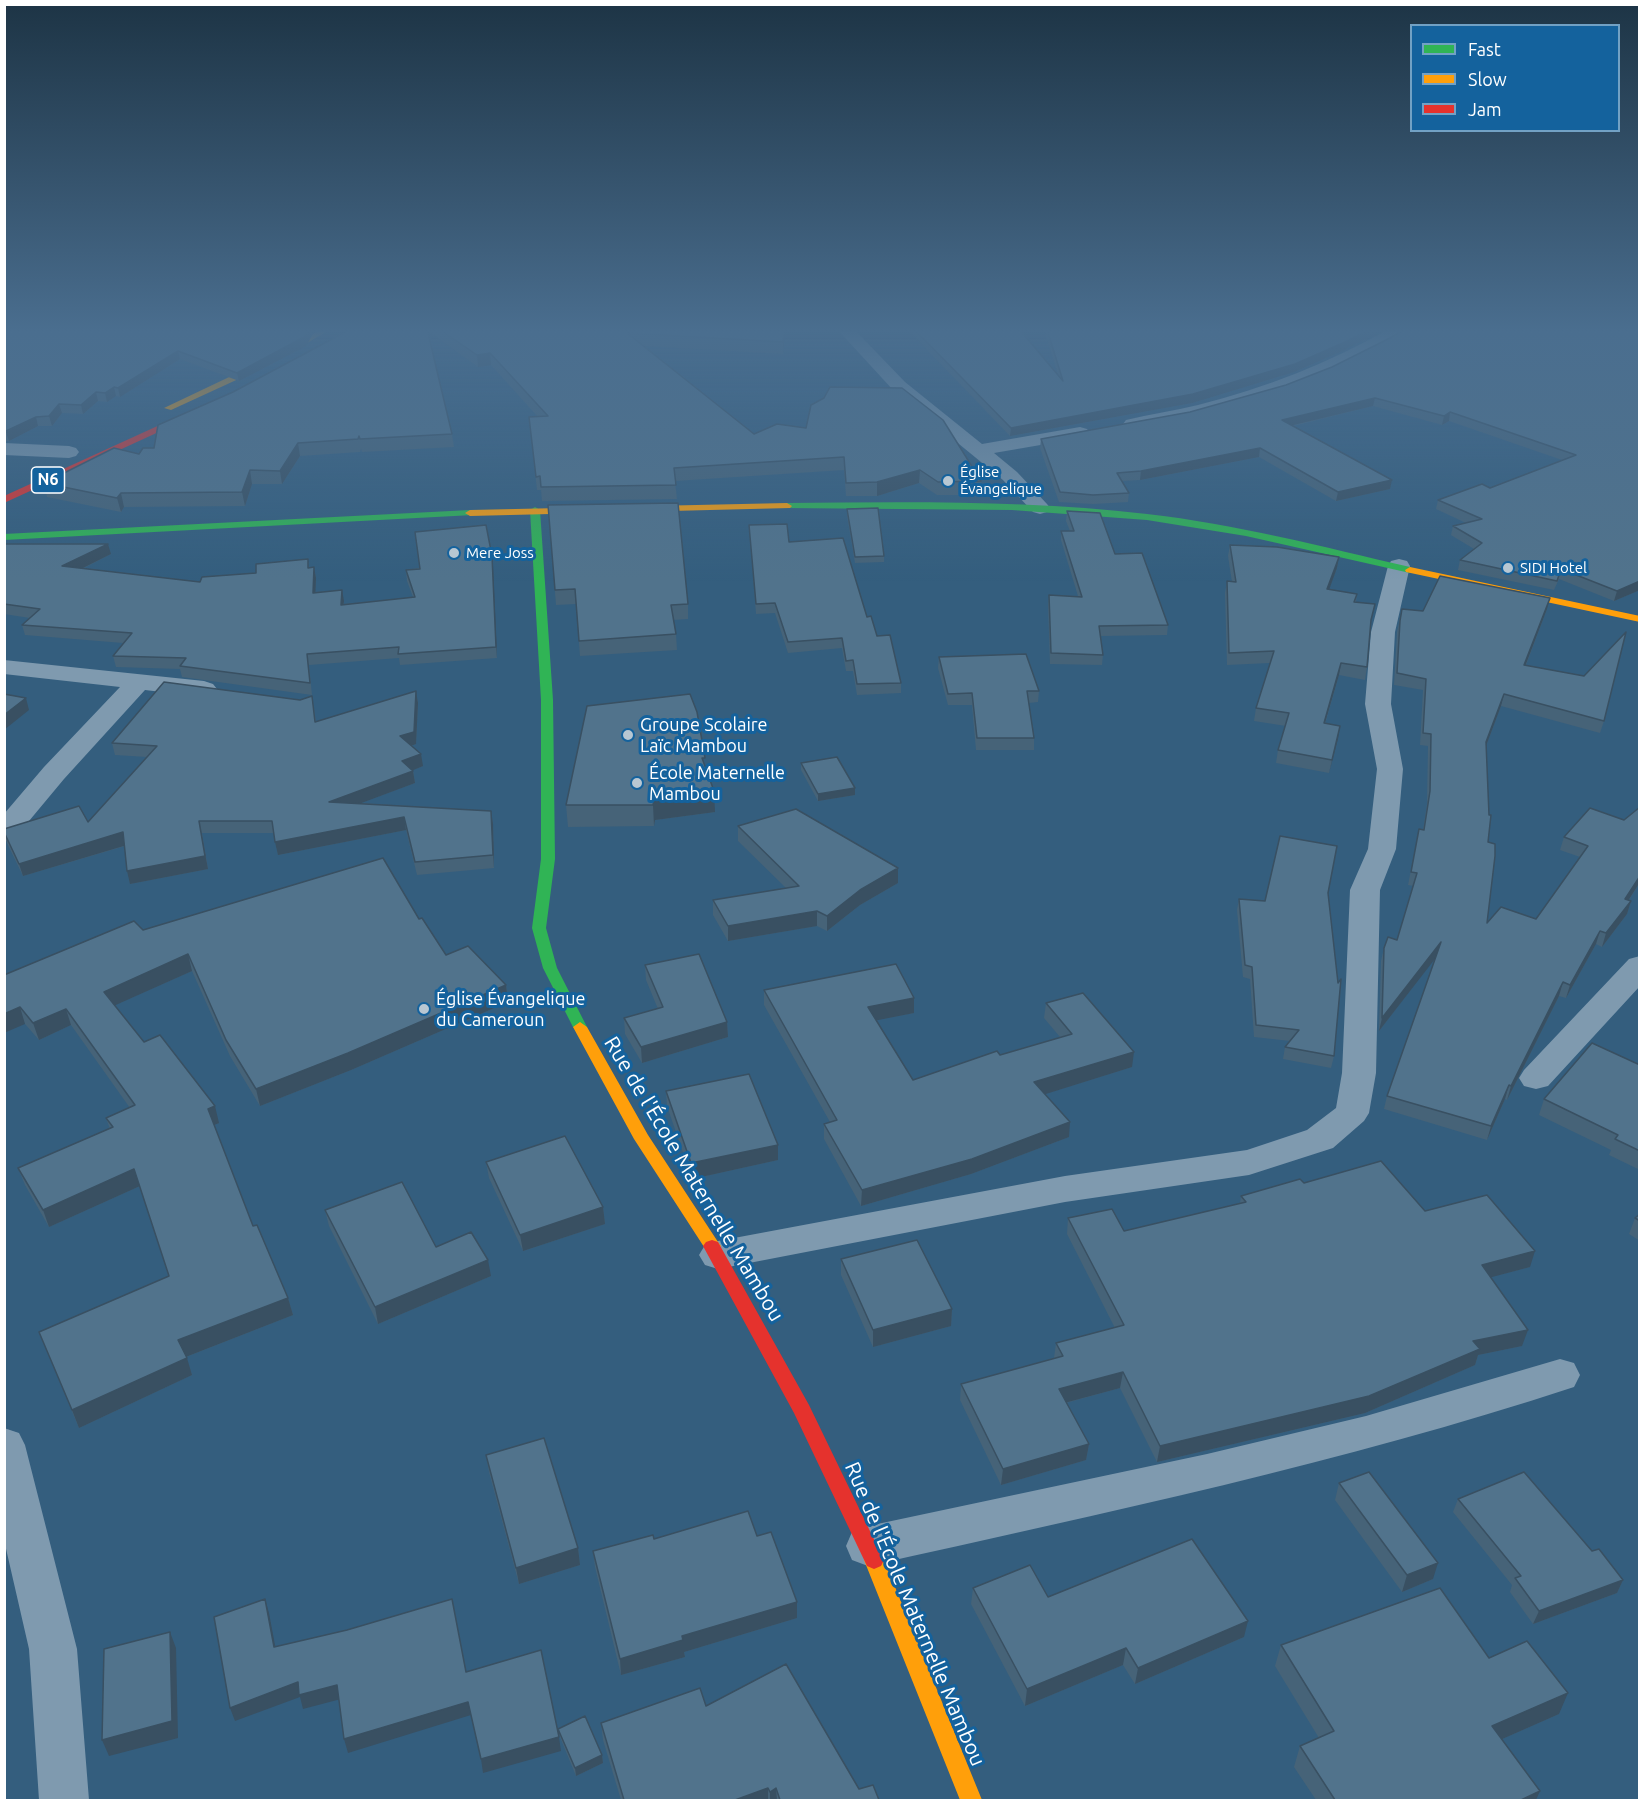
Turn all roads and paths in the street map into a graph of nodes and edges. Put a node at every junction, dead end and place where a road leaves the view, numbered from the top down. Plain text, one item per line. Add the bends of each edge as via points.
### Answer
1 (192, 413) edge
2 (933, 413) edge
3 (1177, 413) edge
4 (4, 449) edge
5 (75, 449) joint
6 (979, 450) junction
7 (37, 466) dead end
8 (4, 500) edge
9 (1040, 508) junction
10 (535, 510) junction
11 (4, 537) edge
12 (1399, 566) junction
13 (1640, 619) edge
14 (4, 667) edge
15 (140, 681) junction
16 (222, 692) edge
17 (4, 833) edge
18 (1640, 966) edge
19 (1536, 1078) dead end
20 (718, 1255) junction
21 (1560, 1375) dead end
22 (4, 1445) edge
23 (868, 1546) junction
24 (64, 1800) edge
25 (971, 1800) edge

1 - 8 main road, N6
2 - 6 street
3 - 6 street
4 - 5 street
5 - 7 main road, N6
6 - 9 street
9 - 10 main road via 962,504
9 - 12 main road via 1148,517
10 - 11 main road
10 - 20 main road, Rue de l'École Maternelle Mambou via 547,711 548,859 539,928 550,968 611,1088 661,1172
12 - 13 main road
12 - 20 street via 1383,632 1378,704 1390,769 1382,849 1365,890 1359,1073 1353,1113 1320,1139 1249,1161 1065,1189
14 - 15 street
15 - 16 street
15 - 17 street via 54,772
18 - 19 street
20 - 23 main road, Rue de l'École Maternelle Mambou via 802,1410
21 - 23 street via 1366,1433
22 - 24 street via 52,1649
23 - 25 main road, Rue de l'École Maternelle Mambou

